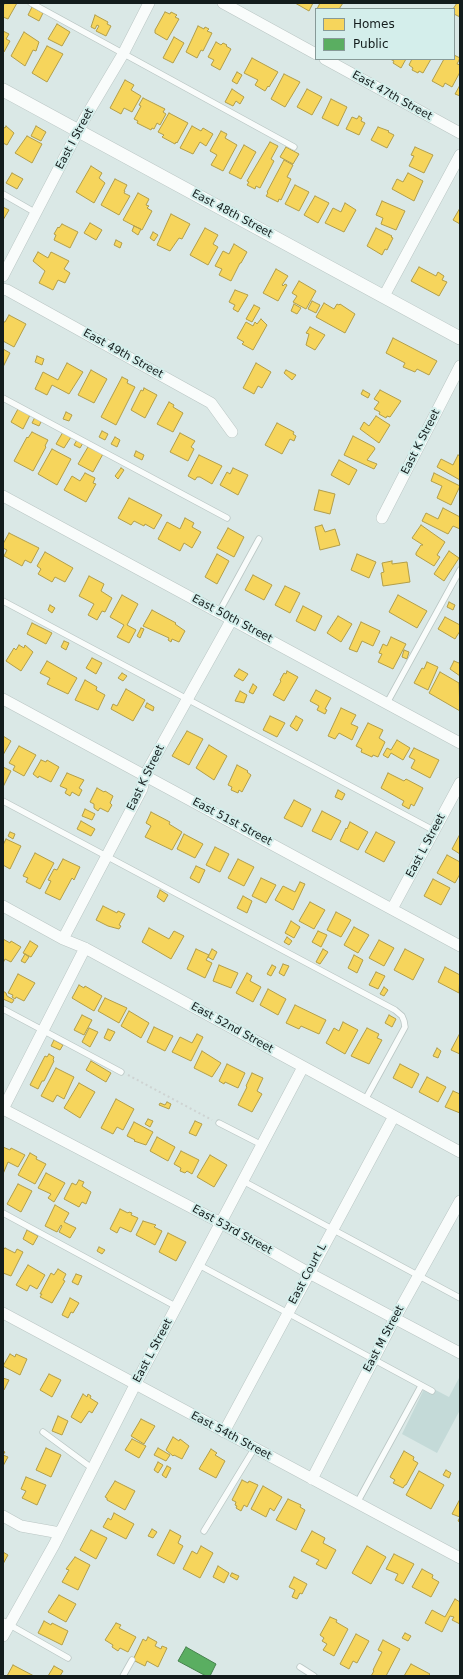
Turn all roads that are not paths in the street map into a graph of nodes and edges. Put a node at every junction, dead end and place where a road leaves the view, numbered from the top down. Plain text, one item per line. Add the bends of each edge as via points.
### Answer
1 (30, 3) edge
2 (148, 3) edge
3 (223, 3) edge
4 (315, 53) edge
5 (123, 54) junction
6 (327, 60) edge
7 (3, 90) edge
8 (78, 131) junction
9 (460, 134) edge
10 (294, 147) dead end
11 (460, 155) edge
12 (3, 194) edge
13 (36, 213) junction
14 (3, 276) edge
15 (3, 289) edge
16 (384, 296) junction
17 (460, 338) edge
18 (460, 366) edge
19 (3, 398) edge
20 (232, 432) dead end
21 (3, 496) edge
22 (228, 518) dead end
23 (382, 518) dead end
24 (259, 538) dead end
25 (460, 570) edge
26 (3, 601) edge
27 (219, 612) junction
28 (232, 619) junction
29 (3, 699) edge
30 (187, 700) junction
31 (387, 703) junction
32 (460, 743) edge
33 (145, 775) junction
34 (460, 783) edge
35 (3, 801) edge
36 (434, 831) junction
37 (107, 856) junction
38 (3, 906) edge
39 (392, 909) junction
40 (63, 939) junction
41 (460, 946) edge
42 (85, 948) junction
43 (3, 1009) edge
44 (43, 1031) junction
45 (303, 1067) junction
46 (121, 1072) road end
47 (365, 1100) junction
48 (3, 1109) edge
49 (394, 1116) junction
50 (219, 1123) road end
51 (262, 1145) junction
52 (460, 1152) edge
53 (243, 1181) junction
54 (460, 1201) edge
55 (3, 1213) edge
56 (221, 1224) junction
57 (332, 1229) junction
58 (199, 1265) junction
59 (308, 1273) junction
60 (419, 1276) junction
61 (460, 1298) edge
62 (177, 1307) junction
63 (3, 1313) edge
64 (287, 1313) junction
65 (395, 1318) junction
66 (460, 1353) edge
67 (374, 1360) junction
68 (135, 1385) junction
69 (421, 1386) junction
70 (432, 1391) dead end
71 (43, 1432) dead end
72 (224, 1432) junction
73 (254, 1449) junction
74 (93, 1469) junction
75 (312, 1479) junction
76 (357, 1504) junction
77 (3, 1516) edge
78 (204, 1531) dead end
79 (60, 1533) junction
80 (460, 1558) edge
81 (6, 1623) edge
82 (3, 1636) edge
83 (68, 1658) dead end
84 (132, 1660) dead end
85 (300, 1667) dead end
86 (123, 1676) edge
87 (314, 1676) edge

1 - 5 lane
2 - 5 street, East I Street
3 - 4 street
5 - 8 street, East I Street
5 - 10 lane
6 - 9 street, East 47th Street
7 - 8 street, East 48th Street
8 - 13 street, East I Street
8 - 16 street, East 48th Street
11 - 16 street
12 - 13 lane
13 - 14 street, East I Street
15 - 20 street, East 49th Street via 211,403
16 - 17 street, East 48th Street
18 - 23 street, East K Street
19 - 22 lane
21 - 27 street, East 50th Street
24 - 27 lane
25 - 31 lane
26 - 30 lane
27 - 28 street, East 50th Street
28 - 30 street, East K Street
28 - 31 street, East 50th Street
29 - 33 street, East 51st Street
30 - 33 street, East K Street
30 - 36 lane
31 - 32 street, East 50th Street
33 - 37 street, East K Street via 142,789
33 - 39 street, East 51st Street
34 - 36 street, East L Street
35 - 37 lane
36 - 39 street, East L Street
37 - 40 street, East K Street
37 - 47 lane via 388,1006 402,1016 404,1027
38 - 40 street, East 52nd Street
39 - 41 street, East 51st Street
40 - 42 street, East 52nd Street
42 - 44 street
42 - 45 street, East 52nd Street
43 - 44 lane
44 - 46 lane
44 - 48 street
45 - 47 street, East 52nd Street
45 - 51 street, East L Street
47 - 49 street, East 52nd Street
48 - 56 street, East 53rd Street
49 - 52 street, East 52nd Street
49 - 57 street, East Court L
50 - 51 lane
51 - 53 street, East L Street
53 - 56 street, East L Street
53 - 57 lane
54 - 60 street, East M Street
55 - 62 lane
56 - 58 street, East L Street
56 - 59 street, East 53rd Street
57 - 59 street, East Court L
57 - 60 lane
58 - 62 street, East L Street
58 - 64 lane
59 - 64 street, East Court L
59 - 65 street, East 53rd Street
60 - 61 lane
60 - 65 street, East M Street
62 - 68 street, East L Street
63 - 68 street, East 54th Street
64 - 67 lane
64 - 72 street, East Court L
65 - 66 street, East 53rd Street
65 - 67 street, East M Street
67 - 69 lane
67 - 75 street, East M Street
68 - 72 street, East 54th Street
68 - 74 street, East L Street
69 - 70 lane
69 - 76 lane
71 - 74 lane
72 - 73 street, East 54th Street
73 - 75 street, East 54th Street
73 - 78 lane
74 - 79 street, East L Street
75 - 76 street, East 54th Street
76 - 80 street, East 54th Street
77 - 79 street via 21,1526
79 - 81 street, East L Street
81 - 82 street, East L Street
81 - 83 lane
84 - 86 lane
85 - 87 lane

